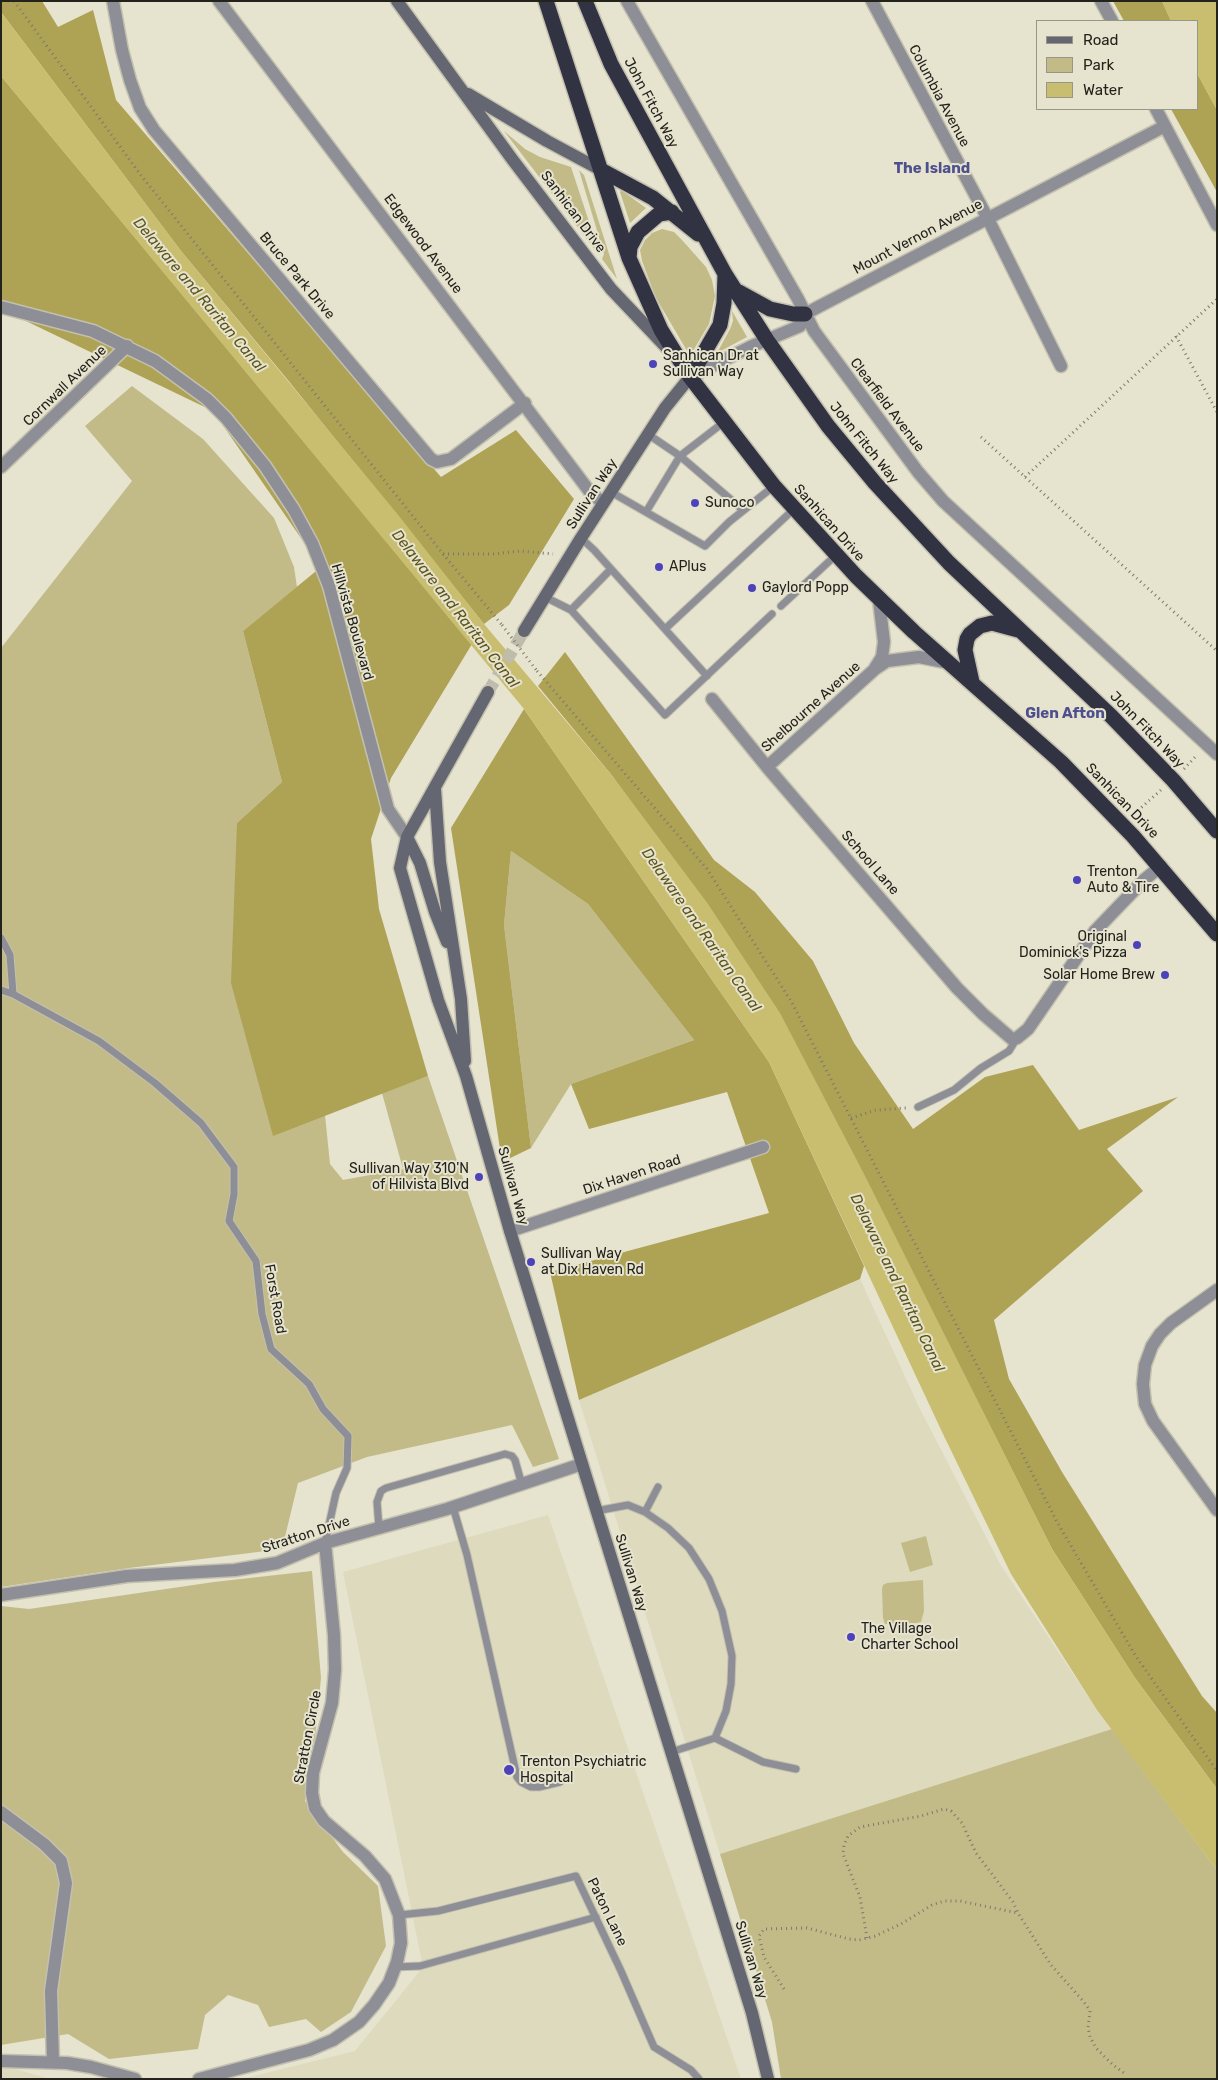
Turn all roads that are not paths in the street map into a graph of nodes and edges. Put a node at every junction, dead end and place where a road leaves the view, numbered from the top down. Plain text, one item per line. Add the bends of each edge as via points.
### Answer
1 (113, 1) edge
2 (219, 1) edge
3 (398, 1) edge
4 (546, 1) edge
5 (585, 1) edge
6 (627, 1) edge
7 (872, 1) edge
8 (1102, 1) edge
9 (1112, 20) edge
10 (464, 91) junction
11 (1157, 110) edge
12 (1165, 126) junction
13 (601, 170) junction
14 (672, 212) junction
15 (987, 217) junction
16 (1217, 224) edge
17 (708, 243) junction
18 (629, 258) junction
19 (725, 274) junction
20 (734, 288) junction
21 (1, 307) edge
22 (805, 314) junction
23 (767, 340) junction
24 (127, 346) junction
25 (677, 358) junction
26 (1061, 366) dead end
27 (690, 378) junction
28 (524, 403) junction
29 (724, 422) junction
30 (649, 435) junction
31 (680, 456) junction
32 (1, 467) edge
33 (774, 486) junction
34 (611, 492) junction
35 (603, 503) junction
36 (794, 509) junction
37 (743, 510) junction
38 (646, 512) junction
39 (581, 538) junction
40 (836, 555) junction
41 (612, 569) junction
42 (545, 597) junction
43 (879, 600) junction
44 (781, 606) dead end
45 (571, 610) junction
46 (772, 614) dead end
47 (664, 629) junction
48 (524, 631) tunnel mouth
49 (1022, 631) junction
50 (950, 663) junction
51 (875, 669) junction
52 (707, 676) junction
53 (973, 683) junction
54 (488, 692) tunnel mouth
55 (712, 699) dead end
56 (1217, 754) edge
57 (767, 767) junction
58 (435, 789) junction
59 (1217, 831) edge
60 (407, 837) junction
61 (1160, 866) junction
62 (1217, 934) edge
63 (1, 938) edge
64 (454, 960) junction
65 (1, 990) edge
66 (13, 994) junction
67 (1015, 1039) junction
68 (466, 1076) junction
69 (918, 1107) road end
70 (762, 1147) dead end
71 (510, 1230) junction
72 (1217, 1290) edge
73 (582, 1464) junction
74 (522, 1485) junction
75 (658, 1488) dead end
76 (453, 1508) junction
77 (1217, 1510) edge
78 (596, 1511) junction
79 (645, 1512) junction
80 (379, 1528) junction
81 (325, 1543) junction
82 (1, 1595) edge
83 (715, 1738) junction
84 (671, 1752) junction
85 (796, 1769) dead end
86 (560, 1782) dead end
87 (1, 1812) edge
88 (399, 1915) junction
89 (596, 1917) junction
90 (395, 1967) junction
91 (1, 2061) edge
92 (53, 2062) junction
93 (135, 2079) edge
94 (199, 2079) edge
95 (699, 2079) edge
96 (768, 2079) edge

1 - 28 street, Bruce Park Drive via 130,80 140,108 154,130 431,459 437,462 450,459
2 - 28 street, Edgewood Avenue
3 - 10 main road, Sanhican Drive
4 - 13 highway
5 - 17 highway, John Fitch Way via 611,64
6 - 22 street, Clearfield Avenue
7 - 15 street, Columbia Avenue
8 - 9 street
10 - 13 main road, Sanhican Drive
10 - 25 main road, Sanhican Drive via 611,289
11 - 12 street
12 - 15 street, Mount Vernon Avenue
12 - 16 street
13 - 14 highway
13 - 18 highway
14 - 17 highway
14 - 18 highway via 659,214 638,232 630,247
15 - 22 street, Mount Vernon Avenue
15 - 26 street, Columbia Avenue
17 - 19 highway, John Fitch Way
18 - 25 highway
19 - 20 highway, John Fitch Way
19 - 27 highway via 720,325
20 - 22 highway via 770,309
20 - 23 highway, John Fitch Way
21 - 24 street, Hillvista Boulevard via 93,331
22 - 23 street, Mount Vernon Avenue via 800,326
22 - 56 street, Clearfield Avenue via 819,340 943,500
23 - 27 street, Mount Vernon Avenue
23 - 49 highway, John Fitch Way via 828,426 875,483 949,563
24 - 32 street, Cornwall Avenue
24 - 60 street, Hillvista Boulevard via 155,361 207,399 265,466 294,510 312,543 329,586 388,809
25 - 27 highway, Sanhican Drive
27 - 29 highway, Sanhican Drive
27 - 30 main road, Sullivan Way via 669,402
28 - 35 street, Edgewood Avenue via 590,492
29 - 31 lane
29 - 33 highway, Sanhican Drive
30 - 31 lane
30 - 34 main road, Sullivan Way
31 - 37 lane
31 - 38 lane
33 - 36 highway, Sanhican Drive
33 - 37 lane
34 - 35 main road, Sullivan Way
34 - 38 lane
35 - 39 main road, Sullivan Way
36 - 40 highway, Sanhican Drive
36 - 47 lane
37 - 38 lane via 705,546
39 - 41 lane
39 - 42 main road, Sullivan Way
40 - 43 highway, Sanhican Drive
40 - 44 lane
41 - 45 lane
41 - 47 lane
42 - 45 lane
42 - 48 main road, Sullivan Way
43 - 50 highway, Sanhican Drive
43 - 51 street, Shelbourne Avenue via 884,642 882,657
45 - 52 lane via 665,714
46 - 52 lane
47 - 52 lane
49 - 53 highway via 992,624 980,626 970,634 965,650
49 - 59 highway, John Fitch Way via 1112,716
50 - 51 street, Shelbourne Avenue via 919,657 887,661
50 - 53 highway, Sanhican Drive
51 - 57 street, Shelbourne Avenue
53 - 61 highway, Sanhican Drive via 1061,762
54 - 58 main road, Sullivan Way
55 - 57 street, School Lane
57 - 67 street, School Lane via 957,988
58 - 60 main road, Sullivan Way
58 - 64 main road, Sullivan Way via 440,862
60 - 64 main road via 420,863
60 - 68 main road, Sullivan Way via 400,868 438,1000
61 - 62 highway, Sanhican Drive
61 - 67 street via 1095,931 1041,1012
63 - 66 lane via 10,955
64 - 68 main road, Sullivan Way
65 - 66 lane, Forst Road
66 - 81 lane, Forst Road via 99,1041 155,1083 201,1123 234,1167 229,1221 256,1261 262,1314 272,1349 309,1384 323,1409 348,1436 347,1468 336,1493
67 - 69 lane via 1009,1051 954,1090
68 - 71 main road, Sullivan Way
70 - 71 street, Dix Haven Road
71 - 73 main road, Sullivan Way
72 - 77 street via 1160,1334 1152,1346 1143,1384 1145,1404 1153,1422
73 - 74 street, Stratton Drive
73 - 78 main road, Sullivan Way
74 - 76 street, Stratton Drive
74 - 80 lane via 515,1460 505,1454 386,1488 377,1502
75 - 79 lane
76 - 80 street, Stratton Drive
76 - 86 lane via 467,1555 517,1777 531,1787
78 - 79 lane via 628,1505
78 - 84 main road, Sullivan Way
79 - 83 lane via 689,1548 709,1579 722,1611 732,1656 731,1684 726,1712
80 - 81 street, Stratton Drive
81 - 82 street, Stratton Drive via 277,1564 235,1570 127,1576
81 - 88 street, Stratton Circle via 335,1670 332,1703 312,1793 315,1808 324,1821 366,1856 385,1879
83 - 84 lane
83 - 85 lane via 763,1762
84 - 96 main road, Sullivan Way via 752,2013
87 - 92 street via 61,1860 66,1883 51,1990
88 - 89 lane, Paton Lane via 438,1911 576,1876
88 - 90 street, Stratton Circle via 401,1943
89 - 90 lane via 420,1966
89 - 95 lane, Paton Lane via 654,2047 691,2070
90 - 94 street, Stratton Circle via 374,2006 359,2022 333,2040 309,2050
91 - 92 street
92 - 93 street via 91,2067

